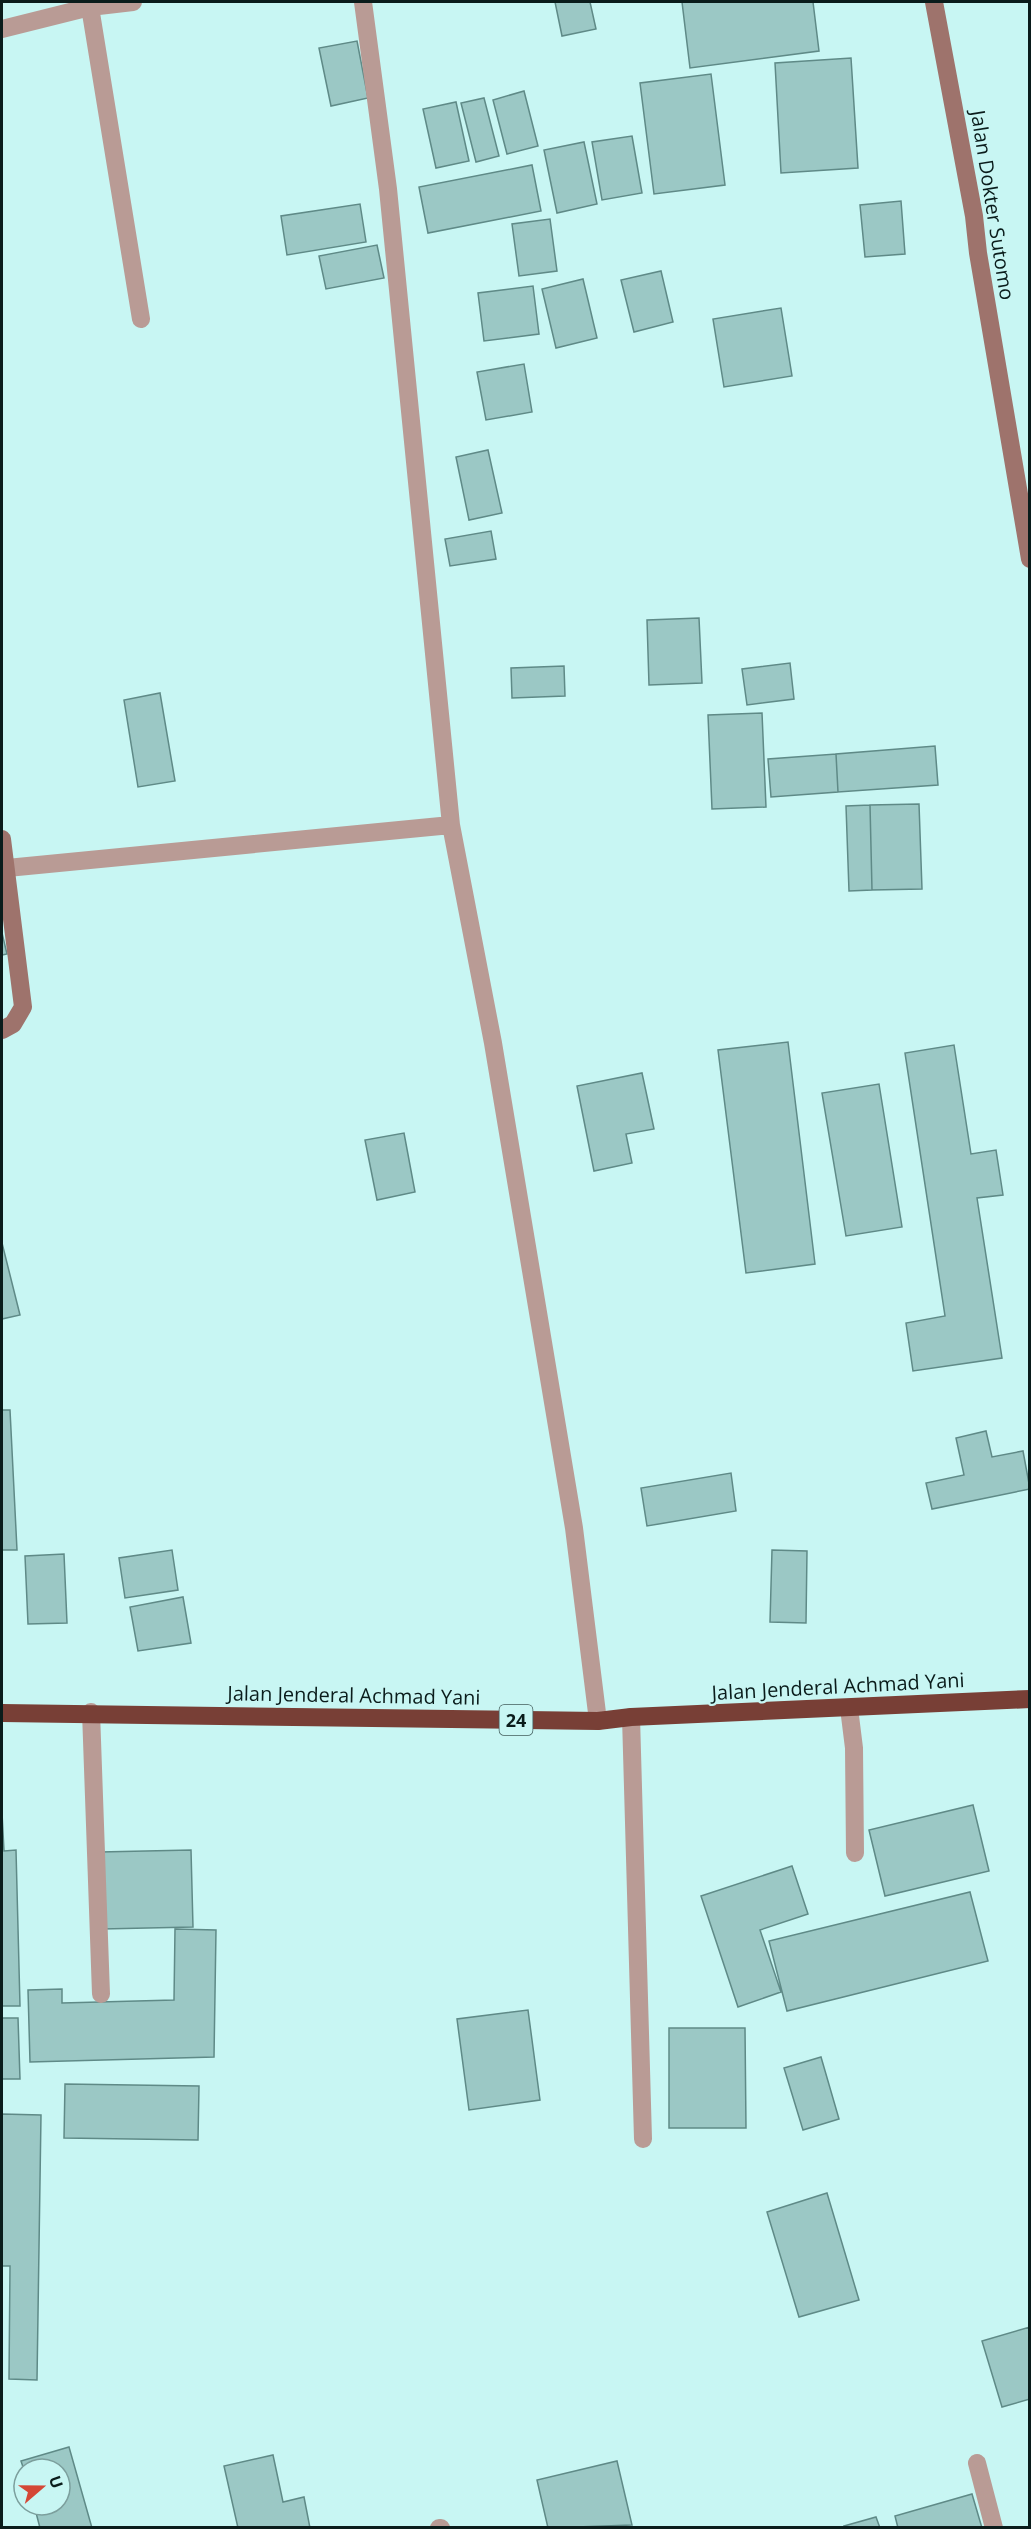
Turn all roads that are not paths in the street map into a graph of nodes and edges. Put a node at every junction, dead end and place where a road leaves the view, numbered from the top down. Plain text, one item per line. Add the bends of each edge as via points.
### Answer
1 (133, 2) edge
2 (363, 2) edge
3 (934, 2) edge
4 (90, 8) junction
5 (2, 29) edge
6 (141, 319) dead end
7 (1029, 559) edge
8 (451, 825) junction
9 (2, 839) edge
10 (7, 868) junction
11 (2, 1030) edge
12 (1029, 1699) edge
13 (849, 1708) junction
14 (91, 1712) junction
15 (2, 1713) edge
16 (631, 1718) junction
17 (598, 1721) junction
18 (855, 1853) dead end
19 (101, 1994) dead end
20 (643, 2139) dead end
21 (977, 2463) dead end
22 (994, 2528) edge

1 - 4 street
2 - 8 street via 388,189
3 - 7 main road, Jalan Dokter Sutomo via 974,216
4 - 5 street
4 - 6 street
8 - 10 street
8 - 17 street via 493,1043 574,1528
9 - 10 main road
10 - 11 main road via 23,1007 13,1023
12 - 13 highway, Jalan Jenderal Achmad Yani / 24
13 - 16 highway, Jalan Jenderal Achmad Yani / 24
13 - 18 street via 854,1748
14 - 15 highway, Jalan Jenderal Achmad Yani / 24
14 - 17 highway, Jalan Jenderal Achmad Yani / 24
14 - 19 street
16 - 17 highway, Jalan Jenderal Achmad Yani / 24
16 - 20 street
21 - 22 street

